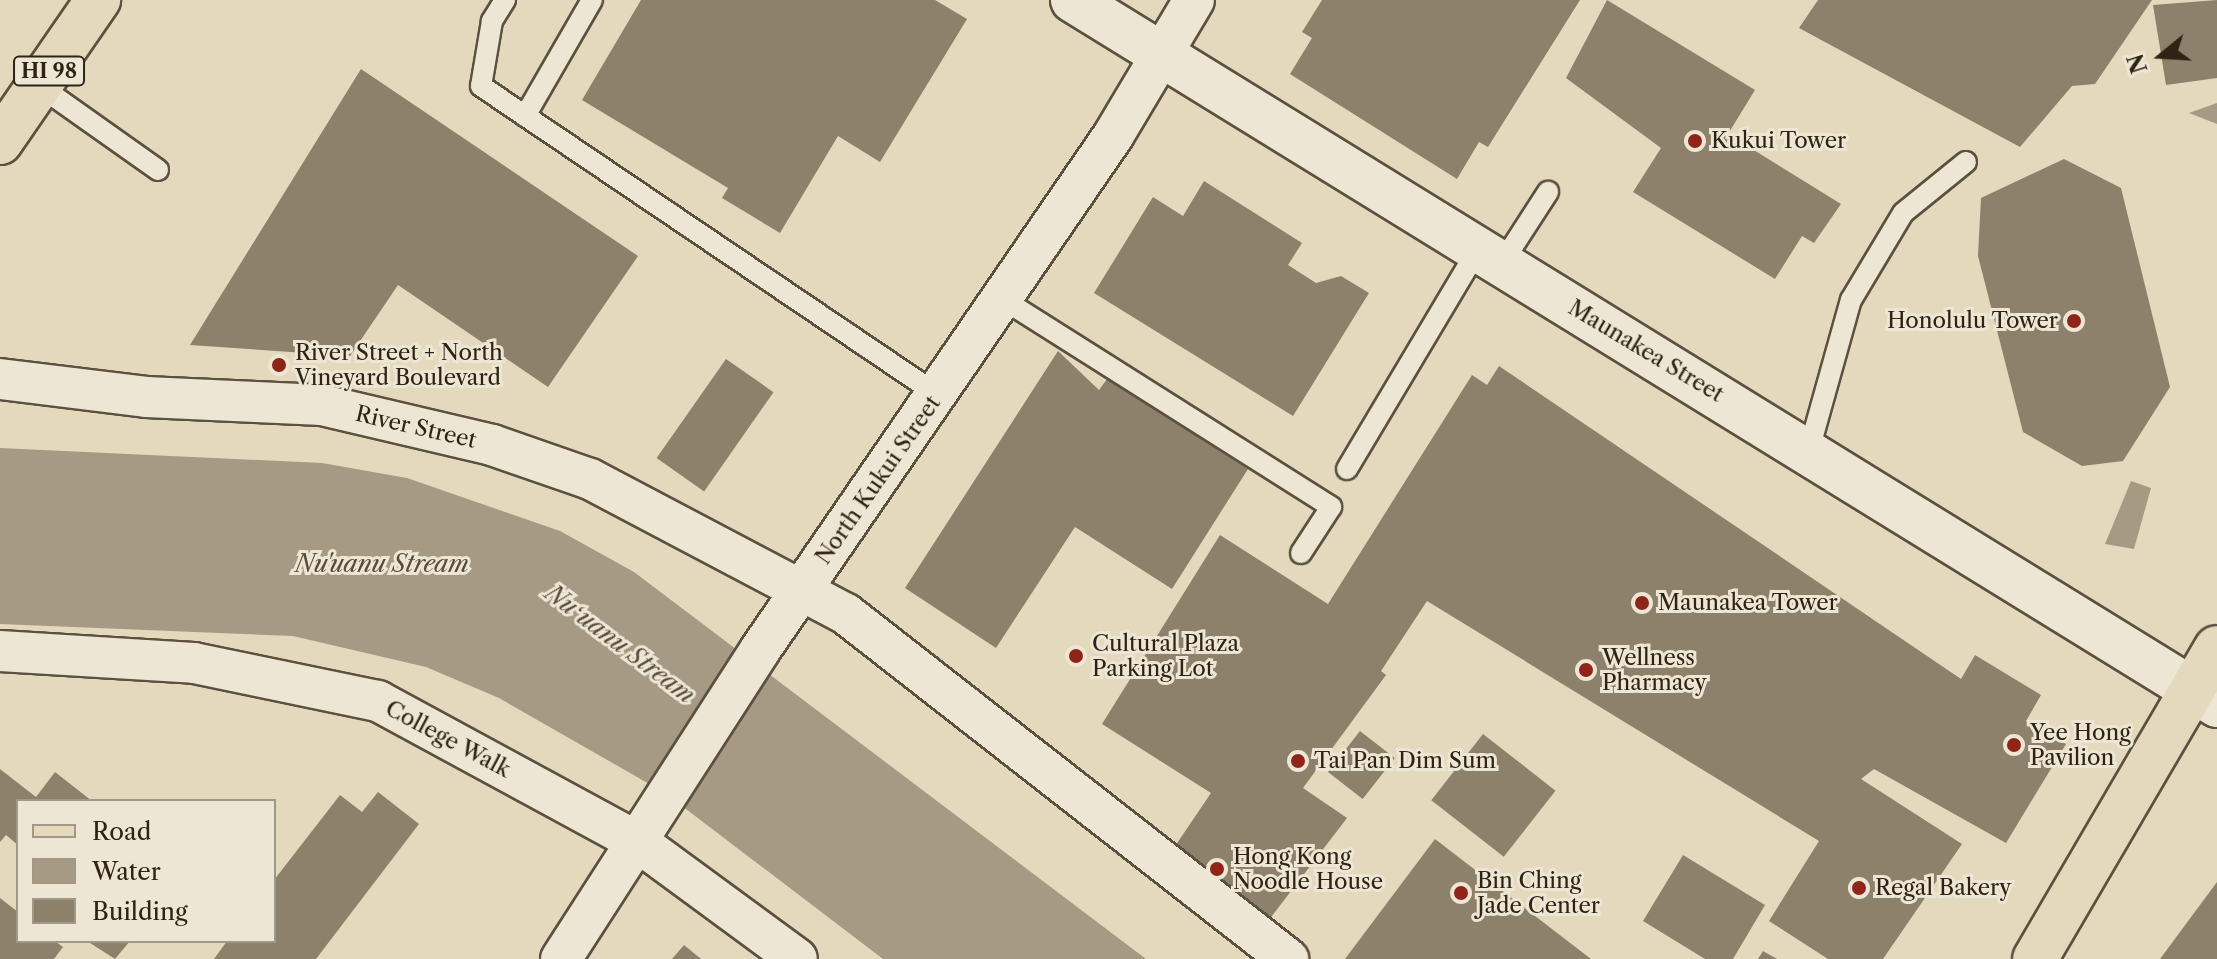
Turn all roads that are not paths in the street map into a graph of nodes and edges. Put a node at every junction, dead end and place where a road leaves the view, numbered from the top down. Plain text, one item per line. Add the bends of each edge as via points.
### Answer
1 (98, 0) edge
2 (505, 0) edge
3 (592, 0) edge
4 (1073, 0) edge
5 (1194, 0) edge
6 (1164, 55) junction
7 (38, 85) junction
8 (525, 116) junction
9 (0, 142) edge
10 (1966, 162) dead end
11 (158, 170) dead end
12 (1548, 192) dead end
13 (1490, 256) junction
14 (1004, 300) junction
15 (0, 379) edge
16 (938, 395) junction
17 (1809, 450) junction
18 (1347, 469) dead end
19 (1301, 553) dead end
20 (801, 589) junction
21 (2217, 648) edge
22 (0, 651) edge
23 (2205, 695) edge
24 (638, 842) junction
25 (561, 959) edge
26 (797, 959) edge
27 (1288, 959) edge
28 (2035, 959) edge

1 - 7 main road, HI 98
2 - 8 lane via 492,21 481,86
3 - 8 lane
4 - 6 street, Maunakea Street
5 - 6 street, North Kukui Street
6 - 13 street, Maunakea Street
6 - 14 street, North Kukui Street
7 - 9 main road, HI 98
7 - 11 lane
8 - 16 lane
10 - 17 lane via 1903,213 1851,300
12 - 13 lane
13 - 17 street, Maunakea Street
13 - 18 lane
14 - 16 street, North Kukui Street
14 - 19 lane via 1331,507
15 - 20 street, River Street via 146,397 322,405 492,445 590,479
16 - 20 street, North Kukui Street
17 - 23 street, Maunakea Street
20 - 24 street, North Kukui Street
20 - 27 street, River Street via 846,614
21 - 23 main road
22 - 24 street, College Walk via 194,663 378,701
23 - 28 main road
24 - 25 street, North Kukui Street
24 - 26 street, College Walk

